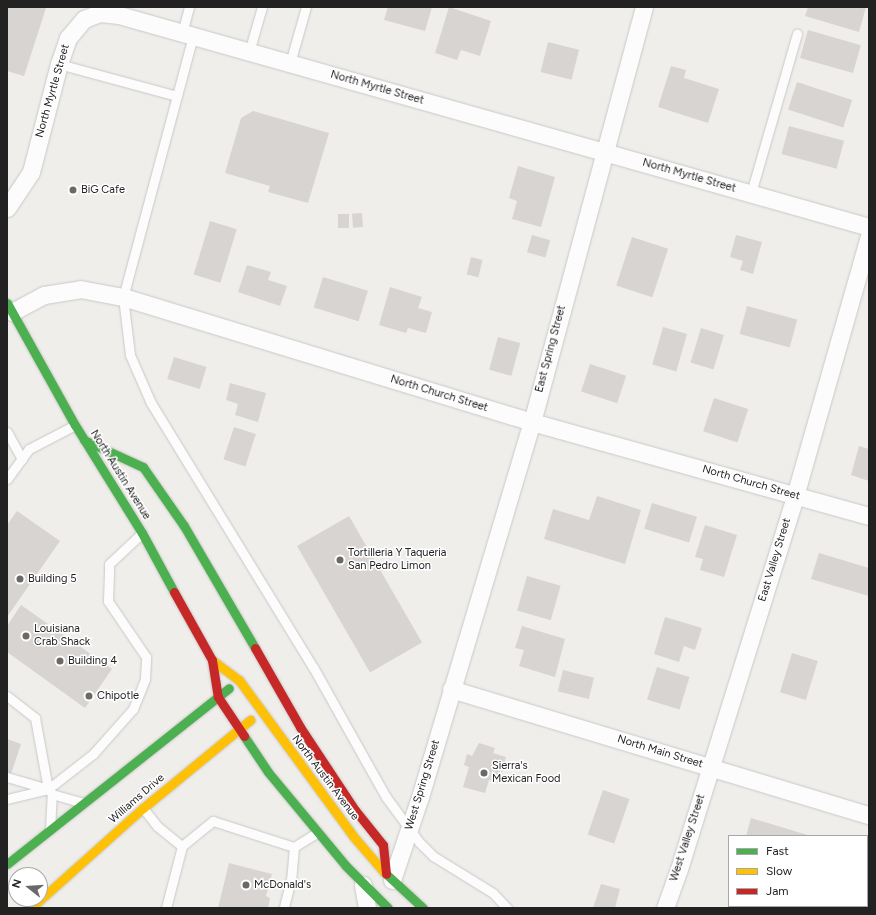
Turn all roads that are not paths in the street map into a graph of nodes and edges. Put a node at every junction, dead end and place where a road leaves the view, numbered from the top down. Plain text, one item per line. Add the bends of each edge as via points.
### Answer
1 (189, 7) edge
2 (262, 7) edge
3 (306, 7) edge
4 (644, 7) edge
5 (187, 34) junction
6 (796, 34) dead end
7 (249, 52) junction
8 (290, 63) junction
9 (59, 64) junction
10 (177, 96) junction
11 (603, 152) junction
12 (751, 193) junction
13 (7, 208) edge
14 (869, 227) edge
15 (869, 236) edge
16 (123, 297) junction
17 (10, 307) edge
18 (532, 422) junction
19 (75, 425) junction
20 (7, 432) edge
21 (84, 440) junction
22 (22, 459) junction
23 (7, 478) edge
24 (795, 496) junction
25 (869, 516) edge
26 (142, 533) junction
27 (212, 660) junction
28 (239, 680) junction
29 (452, 689) junction
30 (7, 696) edge
31 (218, 697) junction
32 (261, 710) junction
33 (239, 729) junction
34 (710, 767) junction
35 (7, 777) edge
36 (50, 792) junction
37 (7, 799) edge
38 (87, 804) junction
39 (143, 808) junction
40 (869, 816) edge
41 (409, 828) junction
42 (318, 832) junction
43 (49, 833) junction
44 (182, 846) junction
45 (294, 847) junction
46 (7, 864) edge
47 (389, 877) junction
48 (363, 885) junction
49 (31, 908) edge
50 (166, 908) edge
51 (284, 908) edge
52 (367, 908) edge
53 (388, 908) edge
54 (422, 908) edge
55 (507, 908) edge
56 (664, 908) edge

1 - 5 lane
2 - 7 lane
3 - 8 lane
4 - 11 street, East Spring Street
5 - 7 street, North Myrtle Street
5 - 9 street, North Myrtle Street via 119,15 100,13 84,19 68,38
5 - 10 lane
6 - 12 lane
7 - 8 street, North Myrtle Street
8 - 11 street, North Myrtle Street
9 - 10 lane
9 - 13 street, North Myrtle Street via 31,172
10 - 16 lane
11 - 12 street, North Myrtle Street
11 - 18 street, East Spring Street
12 - 14 street, North Myrtle Street
15 - 24 street, East Valley Street
16 - 17 street, North Church Street via 80,289 44,295
16 - 18 street, North Church Street
16 - 41 lane via 130,356 151,403 313,667 386,797
17 - 19 main road, North Austin Avenue
18 - 24 street, North Church Street
18 - 29 street, East Spring Street
19 - 21 main road, North Austin Avenue
19 - 22 lane via 29,450
20 - 22 lane
21 - 26 main road, North Austin Avenue
21 - 47 main road via 143,467 184,526 300,726 355,810 382,845
22 - 23 lane
24 - 25 street, North Church Street
24 - 34 street, East Valley Street
26 - 27 main road, North Austin Avenue
26 - 36 lane via 108,564 108,601 146,657 145,679 133,709 93,754
27 - 28 main road, North Austin Avenue
27 - 31 main road, North Austin Avenue
28 - 31 main road
28 - 32 main road, North Austin Avenue
29 - 34 street, North Main Street
29 - 41 street, West Spring Street
30 - 36 lane via 35,718
31 - 33 main road, North Austin Avenue
31 - 38 main road
32 - 33 main road, Williams Drive
32 - 47 main road, North Austin Avenue via 349,830
33 - 39 main road, Williams Drive
33 - 42 main road, North Austin Avenue via 268,772
34 - 40 street, North Main Street
34 - 56 street, West Valley Street via 679,869
35 - 36 lane
36 - 37 lane
36 - 38 lane
36 - 43 lane
38 - 43 main road
39 - 44 lane via 157,826
39 - 49 main road, Williams Drive
41 - 47 street, West Spring Street
41 - 55 lane via 433,856 493,893
42 - 45 lane
42 - 48 main road, North Austin Avenue
43 - 46 main road
44 - 45 lane via 213,821
44 - 50 lane
45 - 51 lane via 291,879
47 - 54 main road, North Austin Avenue
48 - 52 street
48 - 53 main road, North Austin Avenue

